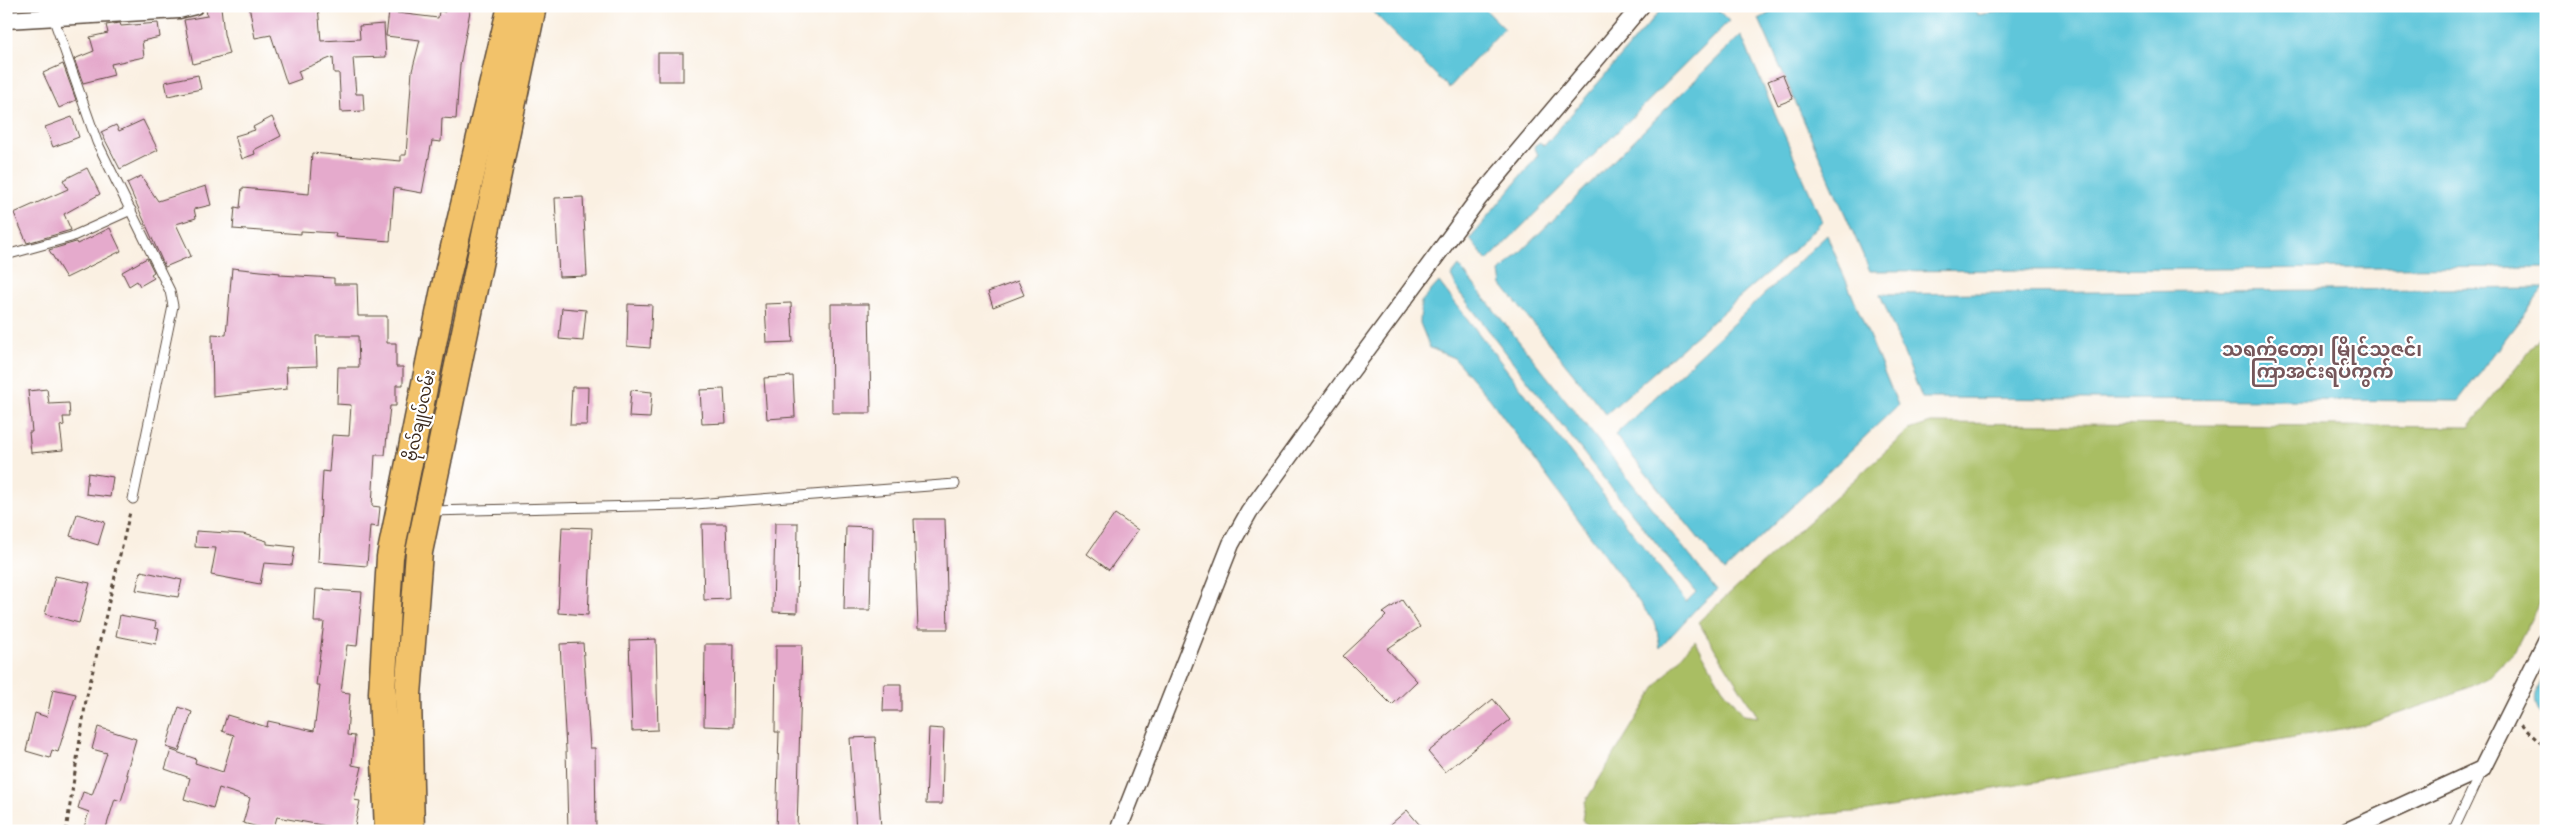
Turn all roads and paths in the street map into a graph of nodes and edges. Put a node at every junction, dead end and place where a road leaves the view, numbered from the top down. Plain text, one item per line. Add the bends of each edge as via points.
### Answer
1 (195, 6) edge
2 (1641, 6) edge
3 (524, 7) edge
4 (159, 9) edge
5 (53, 17) junction
6 (6, 20) edge
7 (131, 210) junction
8 (6, 255) edge
9 (6, 326) edge
10 (6, 463) edge
11 (956, 484) dead end
12 (133, 499) joint
13 (428, 511) junction
14 (2546, 641) edge
15 (2509, 715) junction
16 (2546, 748) edge
17 (2482, 769) junction
18 (66, 831) edge
19 (388, 831) edge
20 (411, 831) edge
21 (1118, 831) edge
22 (2347, 831) edge
23 (2453, 831) edge

1 - 4 street
2 - 21 street via 1479,198 1249,512 1231,544
3 - 13 main road, ဗိုလ်ချုပ်လမ်း
3 - 19 main road, ဗိုလ်ချုပ်လမ်း via 443,294 390,557 382,693
4 - 5 street
5 - 6 street
5 - 7 lane via 97,142
7 - 8 lane via 71,237
7 - 12 lane via 170,291 173,306
9 - 10 path via 10,404
11 - 13 lane via 683,505
12 - 18 path via 86,700
13 - 20 main road, ဗိုလ်ချုပ်လမ်း via 419,552 408,695
14 - 15 street
15 - 16 path
15 - 17 street
17 - 22 street
17 - 23 lane

